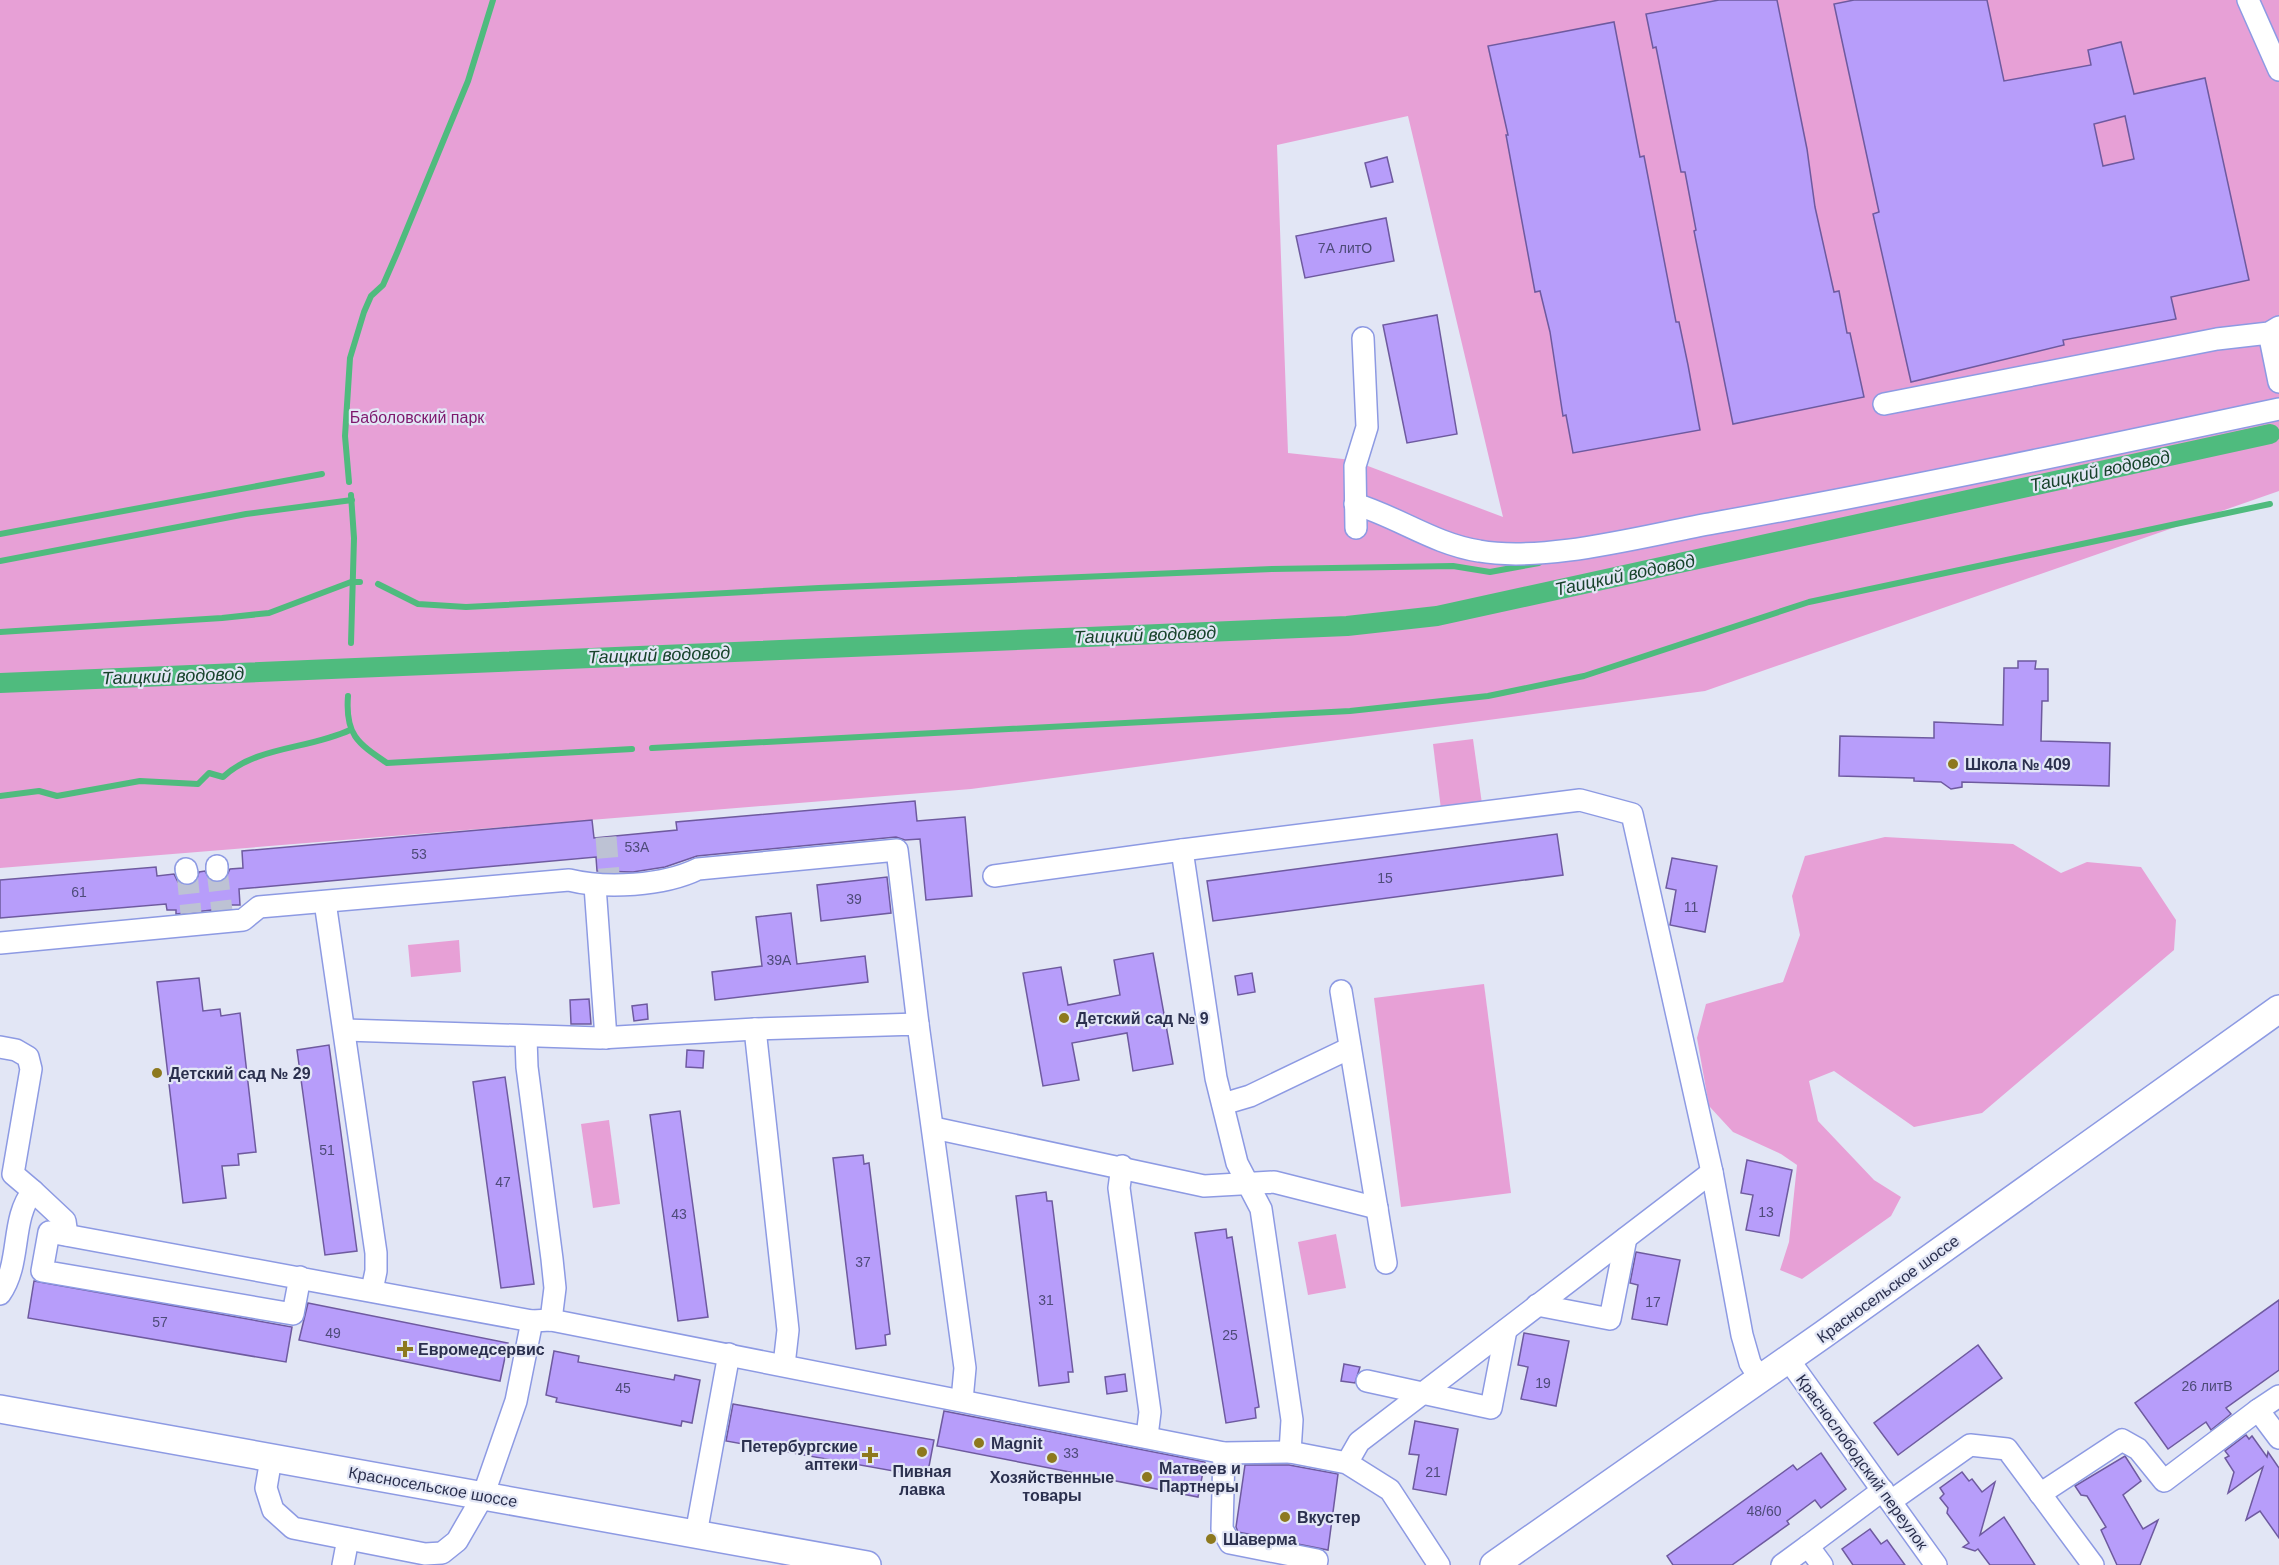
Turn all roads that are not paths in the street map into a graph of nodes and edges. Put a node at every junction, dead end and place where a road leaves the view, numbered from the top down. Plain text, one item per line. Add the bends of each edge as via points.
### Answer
1 (2248, 0) edge
2 (2279, 70) edge
3 (2274, 330) edge
4 (1363, 338) dead end
5 (2279, 382) edge
6 (1884, 404) dead end
7 (2279, 409) edge
8 (1355, 504) junction
9 (1356, 528) dead end
10 (1182, 850) junction
11 (994, 876) dead end
12 (605, 882) junction
13 (325, 902) junction
14 (0, 943) edge
15 (1341, 992) dead end
16 (2279, 1009) edge
17 (918, 1024) junction
18 (755, 1029) junction
19 (345, 1030) junction
20 (526, 1038) junction
21 (606, 1038) junction
22 (0, 1047) edge
23 (1350, 1048) junction
24 (1223, 1104) junction
25 (934, 1128) junction
26 (1122, 1166) junction
27 (1712, 1172) junction
28 (7, 1173) edge
29 (1247, 1183) junction
30 (33, 1191) junction
31 (1377, 1208) junction
32 (67, 1235) junction
33 (1626, 1238) junction
34 (1386, 1263) dead end
35 (300, 1276) junction
36 (372, 1290) junction
37 (0, 1294) edge
38 (1538, 1305) junction
39 (541, 1321) junction
40 (1506, 1330) junction
41 (729, 1354) junction
42 (1788, 1359) junction
43 (784, 1365) junction
44 (1760, 1379) junction
45 (1367, 1381) dead end
46 (1423, 1393) junction
47 (2279, 1396) edge
48 (962, 1400) junction
49 (0, 1409) edge
50 (2258, 1410) junction
51 (1147, 1436) junction
52 (2279, 1438) edge
53 (1290, 1452) junction
54 (1224, 1453) junction
55 (271, 1459) junction
56 (1347, 1463) junction
57 (2040, 1494) junction
58 (1887, 1495) junction
59 (483, 1496) junction
60 (696, 1534) junction
61 (348, 1539) junction
62 (1808, 1546) junction
63 (343, 1565) edge
64 (867, 1565) edge
65 (1316, 1565) edge
66 (1439, 1565) edge
67 (1494, 1565) edge
68 (1782, 1565) edge
69 (1822, 1565) edge
70 (1936, 1565) edge
71 (2093, 1565) edge

1 - 2 street
3 - 5 street
3 - 6 street
4 - 8 street via 1368,427 1355,466
7 - 8 street via 1922,485 1557,551 1480,552 1443,543 1382,512
8 - 9 street
10 - 11 street
10 - 24 street
10 - 27 street via 1580,800 1632,814
12 - 13 street via 569,880
12 - 17 street via 679,878 698,869 897,850
12 - 21 street
13 - 14 street via 259,907 243,920 222,916
13 - 19 street
15 - 23 street
16 - 42 main road, Красносельское шоссе
17 - 18 street
17 - 25 street
18 - 21 street
18 - 43 street via 788,1329
19 - 20 street
19 - 36 street via 375,1253
20 - 21 street
20 - 39 street via 526,1067 555,1288
22 - 28 street via 28,1057 31,1069
23 - 24 street via 1250,1096
23 - 31 street
24 - 29 street via 1237,1163
25 - 26 street
25 - 48 street via 965,1368
26 - 29 street via 1204,1186
26 - 51 street via 1119,1188 1150,1412
27 - 33 street
27 - 44 street via 1744,1346
28 - 30 street
29 - 31 street via 1274,1182
29 - 53 street via 1261,1209 1292,1420
30 - 32 street via 65,1221
30 - 37 street via 24,1207 12,1271
31 - 34 street
32 - 35 street
32 - 35 street via 49,1232 42,1272 293,1314
33 - 38 street
33 - 38 street via 1610,1319
35 - 36 street
36 - 39 street
38 - 40 street
39 - 41 street
39 - 59 street
40 - 46 street
40 - 46 street via 1491,1408
41 - 43 street
41 - 60 street
42 - 44 main road, Красносельское шоссе
42 - 58 street, Краснослободский переулок
43 - 48 street
44 - 67 main road, Красносельское шоссе
45 - 46 street
46 - 56 street via 1359,1442
47 - 50 street
48 - 51 street
49 - 55 main road, Красносельское шоссе
50 - 52 street
50 - 57 street via 2164,1481 2138,1449 2122,1440
51 - 54 street
53 - 54 street
53 - 56 street
54 - 65 street via 1222,1528 1230,1543 1317,1560
55 - 59 main road, Красносельское шоссе
55 - 61 street via 266,1488 273,1510 293,1528
56 - 66 street via 1390,1490
57 - 58 street via 2007,1449 1970,1445
57 - 71 street
58 - 62 street
58 - 70 street, Краснослободский переулок
59 - 60 main road, Красносельское шоссе
59 - 61 street via 457,1541 442,1553 425,1554
60 - 64 main road, Красносельское шоссе
61 - 63 street
62 - 68 street
62 - 69 street

